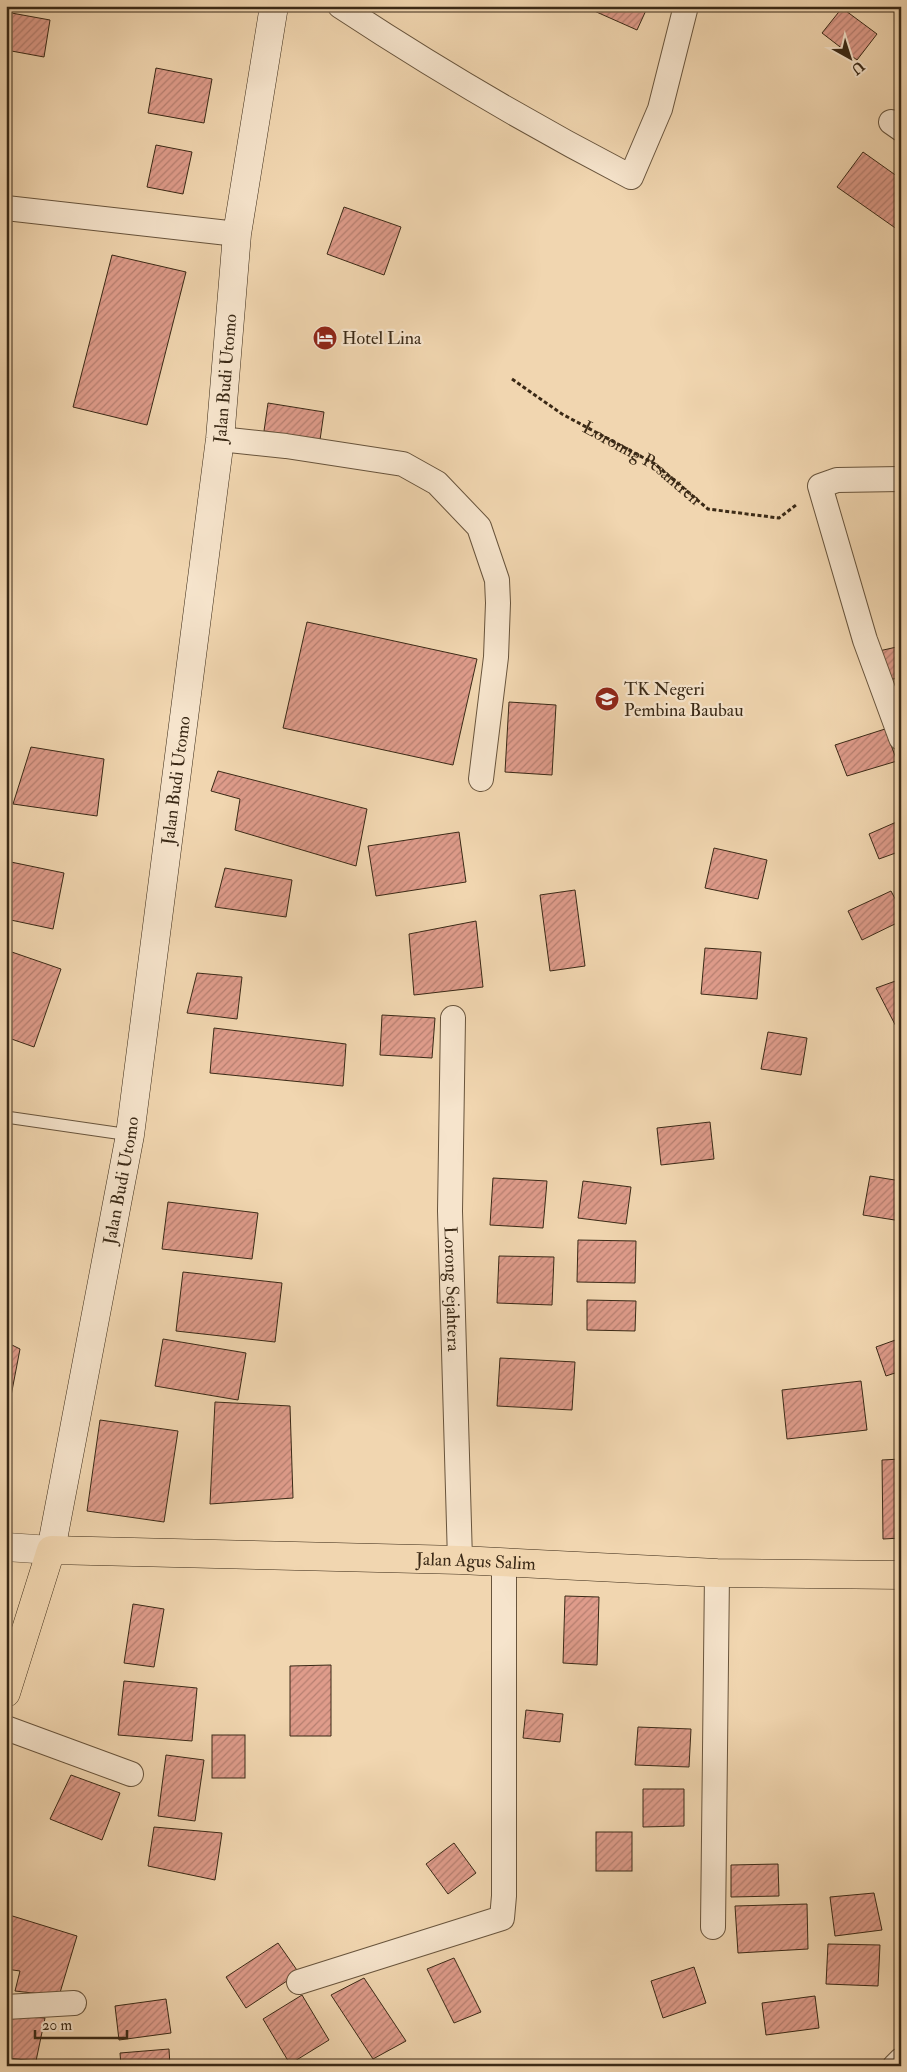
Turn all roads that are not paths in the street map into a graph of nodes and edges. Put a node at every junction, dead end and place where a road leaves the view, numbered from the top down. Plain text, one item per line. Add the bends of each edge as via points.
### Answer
1 (274, 6) edge
2 (340, 6) edge
3 (686, 6) edge
4 (6, 208) edge
5 (237, 234) junction
6 (220, 439) junction
7 (901, 479) edge
8 (901, 738) edge
9 (481, 779) dead end
10 (453, 1018) dead end
11 (6, 1117) edge
12 (130, 1135) junction
13 (6, 1547) edge
14 (51, 1550) junction
15 (460, 1560) junction
16 (504, 1562) junction
17 (717, 1573) junction
18 (901, 1575) edge
19 (6, 1692) edge
20 (6, 1728) edge
21 (131, 1774) dead end
22 (713, 1927) dead end
23 (300, 1982) dead end
24 (74, 2003) dead end
25 (6, 2007) edge
26 (901, 2060) edge
27 (894, 2066) edge

1 - 5 main road, Jalan Budi Utomo
2 - 3 street via 406,50 538,128 631,178 660,109
4 - 5 street
5 - 6 main road, Jalan Budi Utomo
6 - 9 street via 403,464 436,483 479,527 497,580 498,603 496,657
6 - 12 main road, Jalan Budi Utomo
7 - 8 street via 837,480 820,486 865,640
10 - 15 street, Lorong Sejahtera via 450,1211
11 - 12 lane
12 - 14 main road, Jalan Budi Utomo
13 - 14 main road
14 - 15 main road, Jalan Agus Salim
14 - 19 main road
15 - 16 main road, Jalan Agus Salim
16 - 17 main road, Jalan Agus Salim
16 - 23 street via 502,1918
17 - 18 main road, Jalan Agus Salim
17 - 22 street
20 - 21 street
24 - 25 street
26 - 27 street

